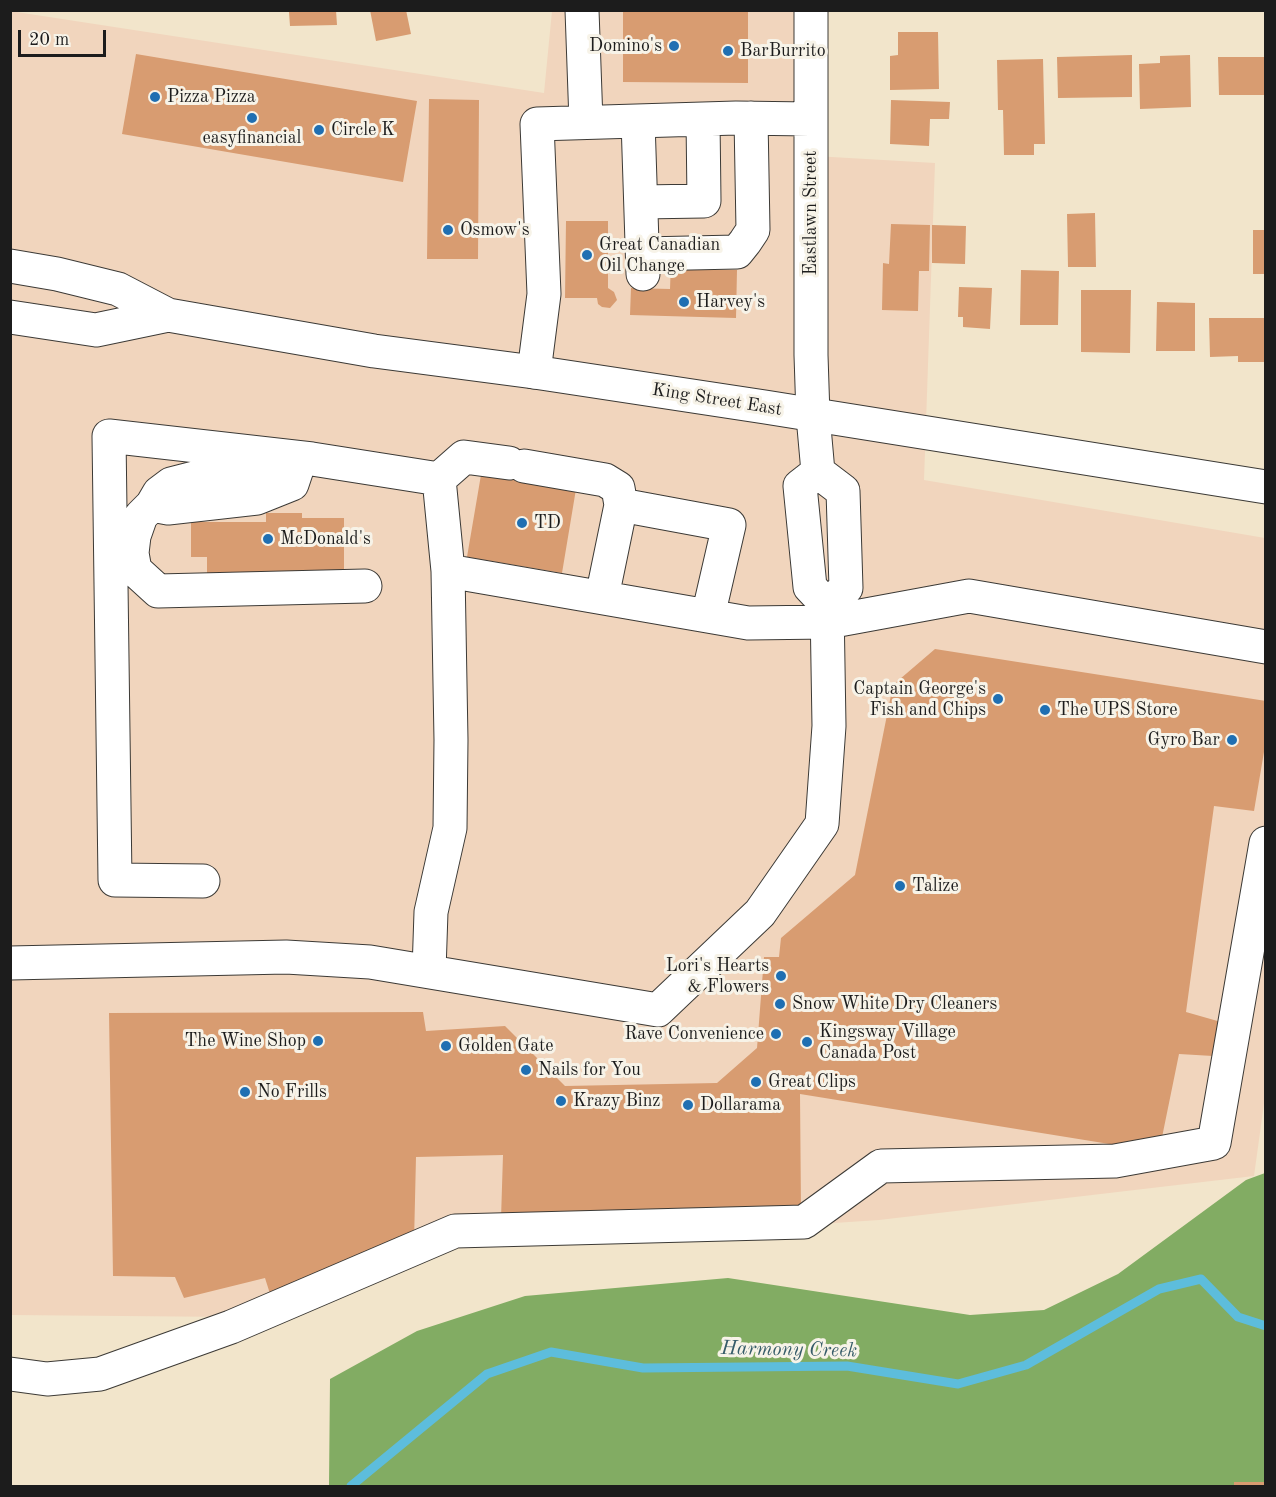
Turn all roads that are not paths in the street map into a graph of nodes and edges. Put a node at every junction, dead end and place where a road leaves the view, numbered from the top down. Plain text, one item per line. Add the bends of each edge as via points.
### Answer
1 (582, 10) edge
2 (811, 10) edge
3 (751, 118) junction
4 (703, 119) junction
5 (810, 119) junction
6 (638, 121) junction
7 (586, 122) junction
8 (640, 202) junction
9 (10, 266) edge
10 (168, 315) junction
11 (10, 317) edge
12 (534, 372) junction
13 (813, 416) junction
14 (304, 464) junction
15 (439, 479) junction
16 (1266, 487) edge
17 (621, 505) junction
18 (448, 571) junction
19 (365, 586) dead end
20 (602, 597) junction
21 (827, 613) junction
22 (708, 616) junction
23 (1266, 647) edge
24 (1266, 843) edge
25 (203, 881) dead end
26 (10, 963) edge
27 (429, 970) junction
28 (10, 1374) edge

1 - 7 main road
2 - 5 main road, Eastlawn Street
3 - 4 main road
3 - 5 main road
3 - 8 main road via 753,230 737,252 643,264
4 - 6 main road
4 - 8 main road via 704,201
5 - 13 main road, Eastlawn Street
6 - 7 main road
6 - 8 main road
7 - 12 main road via 537,123 544,294
9 - 10 main road, King Street East via 118,289
10 - 11 main road, King Street East via 96,330
10 - 12 main road, King Street East via 374,351
12 - 13 main road, King Street East
13 - 16 main road, King Street East
13 - 21 main road, Eastlawn Street via 818,472 843,491 846,588
14 - 15 main road
14 - 19 main road via 292,484 257,498 168,508 152,505 141,516 134,536 135,570 158,591
14 - 25 main road via 110,436 115,880
15 - 17 main road via 464,457 605,480 618,488
15 - 18 main road
17 - 20 main road
17 - 22 main road via 729,525
18 - 20 main road
18 - 27 main road via 450,828 431,912
20 - 22 main road
21 - 22 main road via 748,623
21 - 23 main road via 969,596
21 - 27 main road via 829,726 822,824 760,913 658,1010
24 - 28 main road via 1215,1143 1114,1161 882,1166 804,1222 455,1231 231,1327 100,1374 47,1379
26 - 27 main road via 286,957

